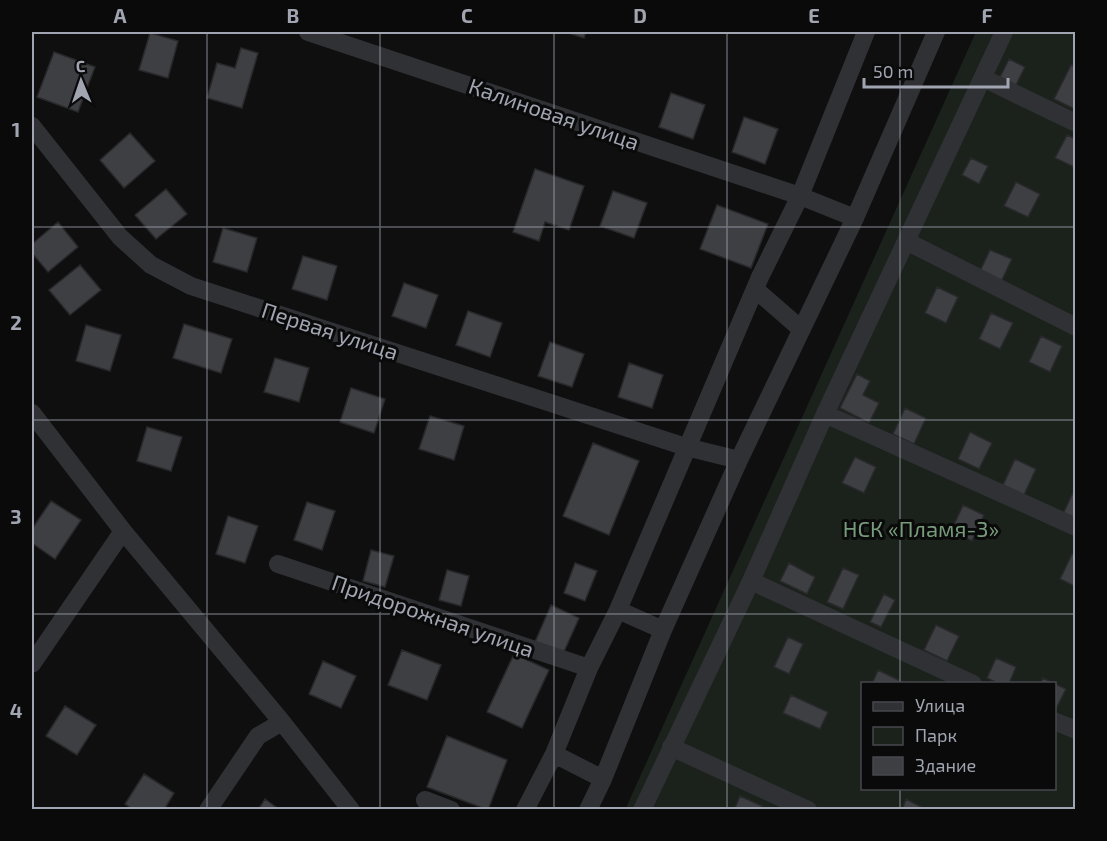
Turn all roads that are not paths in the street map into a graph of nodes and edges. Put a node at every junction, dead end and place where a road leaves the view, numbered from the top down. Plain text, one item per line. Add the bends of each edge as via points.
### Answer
1 (308, 32) edge
2 (866, 32) edge
3 (936, 32) edge
4 (1004, 32) edge
5 (982, 78) junction
6 (1076, 123) edge
7 (32, 126) edge
8 (800, 196) junction
9 (855, 218) junction
10 (906, 241) junction
11 (755, 289) junction
12 (1076, 327) edge
13 (801, 329) junction
14 (32, 412) edge
15 (825, 414) junction
16 (686, 447) junction
17 (739, 460) junction
18 (1076, 527) edge
19 (123, 531) junction
20 (278, 564) dead end
21 (751, 581) junction
22 (618, 610) junction
23 (663, 630) junction
24 (32, 664) edge
25 (589, 668) junction
26 (970, 682) edge
27 (282, 722) junction
28 (1056, 722) edge
29 (1076, 730) edge
30 (671, 747) junction
31 (554, 754) junction
32 (603, 779) junction
33 (425, 800) dead end
34 (208, 810) edge
35 (351, 810) edge
36 (451, 810) edge
37 (525, 810) edge
38 (588, 810) edge
39 (642, 810) edge
40 (808, 810) edge

1 - 8 street, Калиновая улица
2 - 8 street
3 - 9 street
4 - 5 street
5 - 6 street
5 - 10 street
7 - 16 street, Первая улица via 120,237 151,265 191,286
8 - 9 street, Калиновая улица
8 - 11 street
9 - 13 street
10 - 12 street
10 - 15 street
11 - 13 street
11 - 16 street
13 - 17 street
14 - 19 street
15 - 18 street
15 - 21 street
16 - 17 street, Первая улица
16 - 22 street
17 - 23 street
19 - 24 street
19 - 27 street
20 - 25 street, Придорожная улица
21 - 26 street
21 - 30 street
22 - 23 street
22 - 25 street
23 - 32 street
25 - 31 street
27 - 34 street via 258,736
27 - 35 street
28 - 29 street
30 - 39 street
30 - 40 street
31 - 32 street
31 - 37 street
32 - 38 street
33 - 36 street

